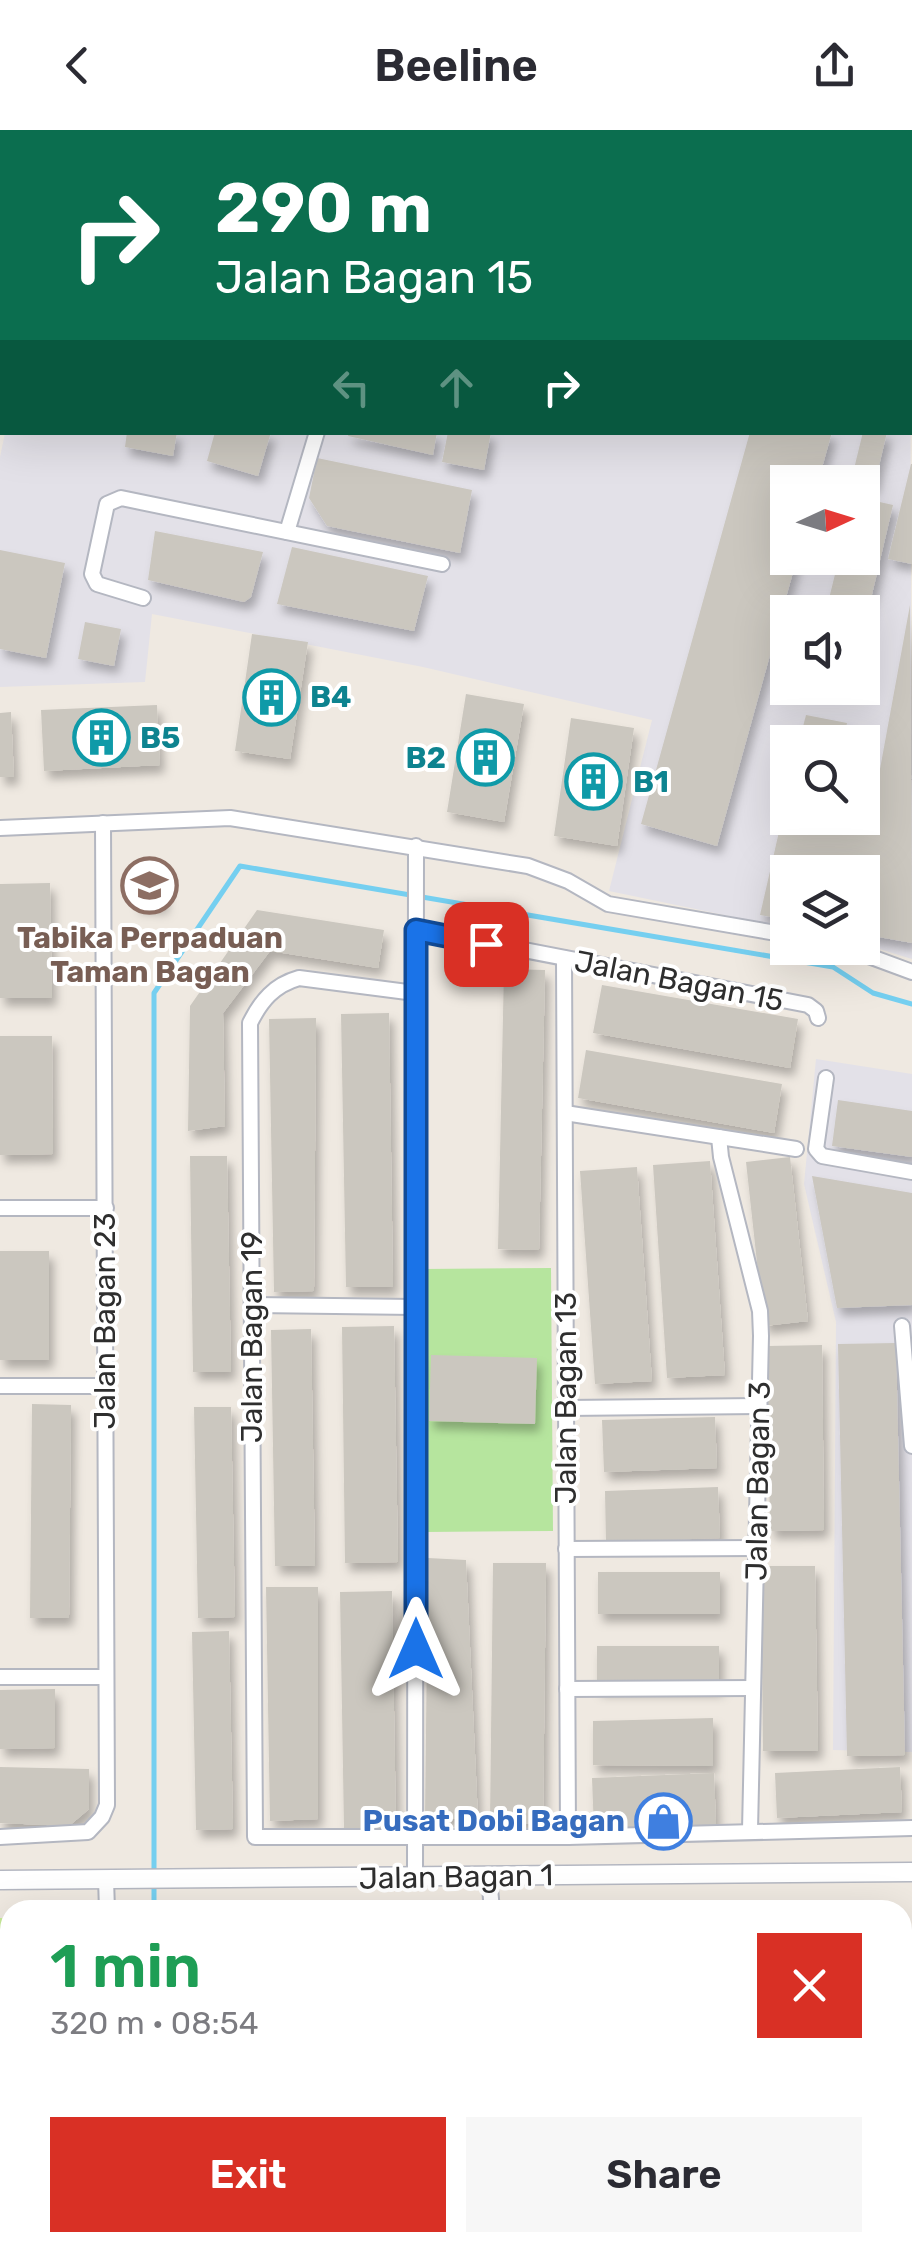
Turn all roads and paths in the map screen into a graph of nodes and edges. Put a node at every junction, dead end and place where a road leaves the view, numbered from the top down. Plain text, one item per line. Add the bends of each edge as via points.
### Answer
1 (317, 435) edge
2 (287, 532) junction
3 (442, 564) dead end
4 (142, 598) dead end
5 (103, 823) junction
6 (0, 828) edge
7 (416, 846) junction
8 (416, 930) junction
9 (770, 932) edge
10 (564, 958) junction
11 (880, 960) edge
12 (912, 972) edge
13 (416, 992) junction
14 (818, 1018) dead end
15 (826, 1078) dead end
16 (564, 1114) junction
17 (719, 1137) junction
18 (796, 1149) dead end
19 (912, 1172) edge
20 (0, 1208) edge
21 (106, 1208) junction
22 (252, 1305) junction
23 (416, 1306) junction
24 (902, 1326) dead end
25 (0, 1386) edge
26 (105, 1386) junction
27 (759, 1406) junction
28 (566, 1408) junction
29 (911, 1417) edge
30 (912, 1446) edge
31 (756, 1548) junction
32 (566, 1549) junction
33 (106, 1677) junction
34 (0, 1678) edge
35 (753, 1688) junction
36 (567, 1690) junction
37 (912, 1828) edge
38 (750, 1830) junction
39 (0, 1837) edge
40 (254, 1837) joint
41 (416, 1837) junction
42 (568, 1837) junction
43 (912, 1872) edge
44 (490, 1877) junction
45 (416, 1878) junction
46 (0, 1880) edge
47 (114, 1880) junction
48 (109, 1900) edge
49 (491, 1900) edge

1 - 2 street
2 - 3 street
2 - 4 street via 112,500 92,574 97,584
5 - 6 street
5 - 7 street via 230,818
5 - 21 street, Jalan Bagan 23
7 - 8 street
7 - 9 street via 528,866 608,904
8 - 10 street, Jalan Bagan 15
8 - 13 street
10 - 14 street, Jalan Bagan 15 via 808,1006
10 - 16 street, Jalan Bagan 13
11 - 12 street
13 - 22 street, Jalan Bagan 19 via 299,978 276,988 250,1023
13 - 23 street
15 - 19 street via 816,1149 822,1156
16 - 17 street
16 - 28 street, Jalan Bagan 13
17 - 18 street
17 - 27 street, Jalan Bagan 3 via 760,1311
20 - 21 street
21 - 26 street, Jalan Bagan 23
22 - 23 street
22 - 40 street, Jalan Bagan 19
23 - 41 street
24 - 29 street
25 - 26 street
26 - 33 street, Jalan Bagan 23
27 - 28 street
27 - 31 street, Jalan Bagan 3
28 - 32 street, Jalan Bagan 13
29 - 30 street
31 - 32 street
31 - 35 street, Jalan Bagan 3
32 - 36 street, Jalan Bagan 13
33 - 34 street
33 - 39 street, Jalan Bagan 23 via 102,1817 88,1832
35 - 36 street
35 - 38 street, Jalan Bagan 3
36 - 42 street, Jalan Bagan 13
37 - 38 street, Jalan Bagan 1
38 - 42 street, Jalan Bagan 1
40 - 41 street, Jalan Bagan 1
41 - 42 street, Jalan Bagan 1
41 - 45 street
43 - 44 street, Jalan Bagan 1
44 - 45 street, Jalan Bagan 1
44 - 49 street
45 - 47 street, Jalan Bagan 1
46 - 47 street, Jalan Bagan 1
47 - 48 street

